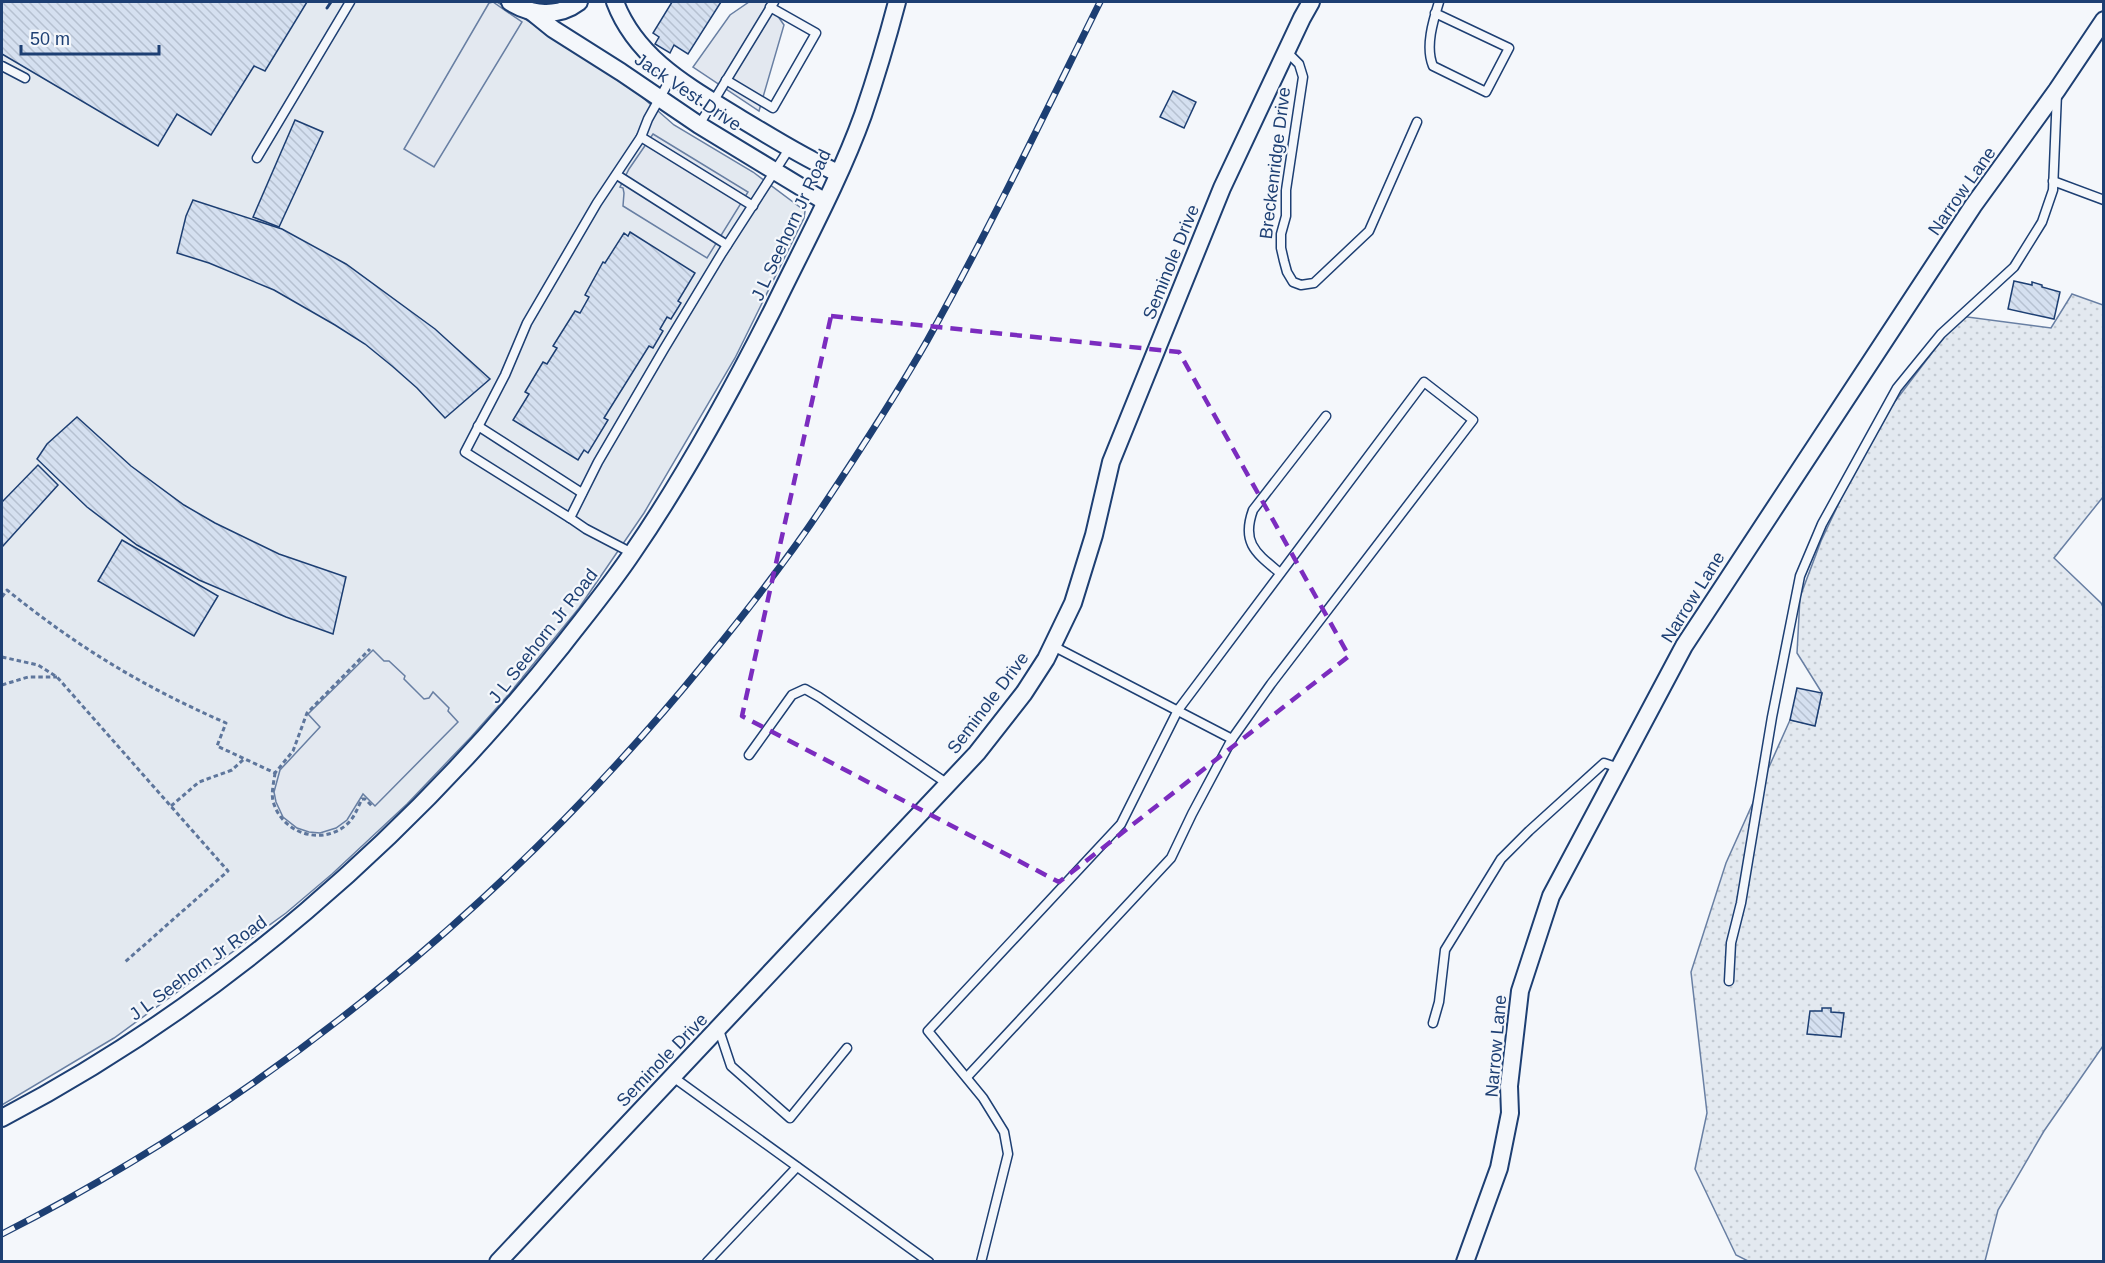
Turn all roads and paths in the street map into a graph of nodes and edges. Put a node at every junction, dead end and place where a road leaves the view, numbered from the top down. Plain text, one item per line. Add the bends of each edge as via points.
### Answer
1 (350, 2) edge
2 (510, 2) edge
3 (579, 2) edge
4 (615, 2) edge
5 (897, 2) edge
6 (1311, 2) edge
7 (1439, 2) edge
8 (772, 4) edge
9 (532, 12) junction
10 (1435, 13) junction
11 (2103, 20) edge
12 (1286, 51) junction
13 (2, 66) edge
14 (672, 76) junction
15 (25, 78) dead end
16 (726, 80) junction
17 (2057, 90) junction
18 (659, 99) junction
19 (713, 102) junction
20 (1417, 122) dead end
21 (699, 125) junction
22 (640, 137) junction
23 (789, 149) junction
24 (257, 158) dead end
25 (776, 172) junction
26 (838, 173) junction
27 (617, 175) junction
28 (2054, 181) junction
29 (2103, 200) edge
30 (824, 201) junction
31 (753, 206) junction
32 (727, 245) junction
33 (1326, 416) dead end
34 (478, 426) junction
35 (582, 493) junction
36 (570, 518) junction
37 (632, 554) junction
38 (1280, 573) junction
39 (2, 597) edge
40 (1053, 646) junction
41 (370, 649) dead end
42 (2, 657) edge
43 (57, 677) junction
44 (2, 685) edge
45 (1178, 710) junction
46 (1232, 739) junction
47 (749, 755) dead end
48 (244, 759) junction
49 (1619, 768) junction
50 (275, 773) junction
51 (948, 784) junction
52 (171, 807) junction
53 (373, 807) dead end
54 (125, 962) dead end
55 (1729, 981) dead end
56 (1433, 1023) dead end
57 (718, 1030) junction
58 (847, 1048) dead end
59 (673, 1077) junction
60 (967, 1077) junction
61 (2, 1118) edge
62 (797, 1167) junction
63 (498, 1262) edge
64 (707, 1262) edge
65 (929, 1262) edge
66 (981, 1262) edge
67 (1465, 1262) edge

1 - 24 lane
2 - 9 street
3 - 9 street via 561,11
4 - 14 street, Jack Vest Drive via 625,23 650,56
5 - 26 street, J L Seehorn Jr Road via 862,118
6 - 12 street, Seminole Drive
7 - 10 lane
8 - 16 lane
8 - 16 lane via 816,33 773,108
9 - 18 street, Jack Vest Drive
10 - 10 lane via 1429,55 1433,66 1486,92 1509,48
11 - 17 street, Narrow Lane
12 - 20 lane, Breckenridge Drive via 1299,64 1303,77 1281,234 1284,261 1293,282 1314,283 1369,231
12 - 40 street, Seminole Drive via 1222,188 1111,462 1082,577
13 - 15 lane
14 - 18 lane
14 - 19 street, Jack Vest Drive
16 - 19 lane
17 - 28 lane
17 - 49 street, Narrow Lane via 1973,207 1748,546 1684,646
18 - 21 street, Jack Vest Drive
18 - 22 lane
19 - 21 lane
19 - 23 street, Jack Vest Drive
21 - 25 street, Jack Vest Drive
22 - 27 lane
22 - 31 lane
23 - 25 lane
23 - 26 street, Jack Vest Drive
25 - 30 street, Jack Vest Drive
25 - 31 lane
26 - 30 street, J L Seehorn Jr Road
27 - 32 lane
27 - 34 lane via 526,323
28 - 29 lane
28 - 55 lane via 2042,222 2014,267 1941,334 1897,388 1822,525 1800,576 1731,943
30 - 37 street, J L Seehorn Jr Road via 723,405
31 - 32 lane
32 - 35 lane
33 - 38 lane via 1253,510 1247,525 1257,554
34 - 35 lane
34 - 36 lane via 465,452
35 - 36 lane
36 - 37 lane
37 - 61 street, J L Seehorn Jr Road via 512,708 351,873 180,1009
38 - 45 lane
38 - 46 lane via 1425,382 1473,420
39 - 48 path via 7,590 107,663 226,723 217,746
40 - 45 lane
40 - 51 street, Seminole Drive via 1002,723
41 - 50 path via 307,712 293,751
42 - 43 path via 38,665
43 - 44 path via 28,677
43 - 52 path
45 - 46 lane
45 - 60 lane via 1121,824 928,1031
46 - 60 lane via 1171,858
47 - 51 lane via 792,694 805,689
48 - 50 path
48 - 52 path via 232,770 199,782
49 - 56 lane via 1604,763 1502,859 1445,950
49 - 67 street, Narrow Lane via 1551,896 1520,991 1506,1137 1499,1168
50 - 53 path via 275,807 287,824 301,833 319,836 338,830 353,817 362,799
51 - 57 street, Seminole Drive
52 - 54 path via 228,871
57 - 58 lane via 731,1066 790,1118
57 - 59 street, Seminole Drive
59 - 62 lane
59 - 63 street, Seminole Drive
60 - 66 lane via 994,1113 1004,1132 1008,1154
62 - 64 lane
62 - 65 lane

